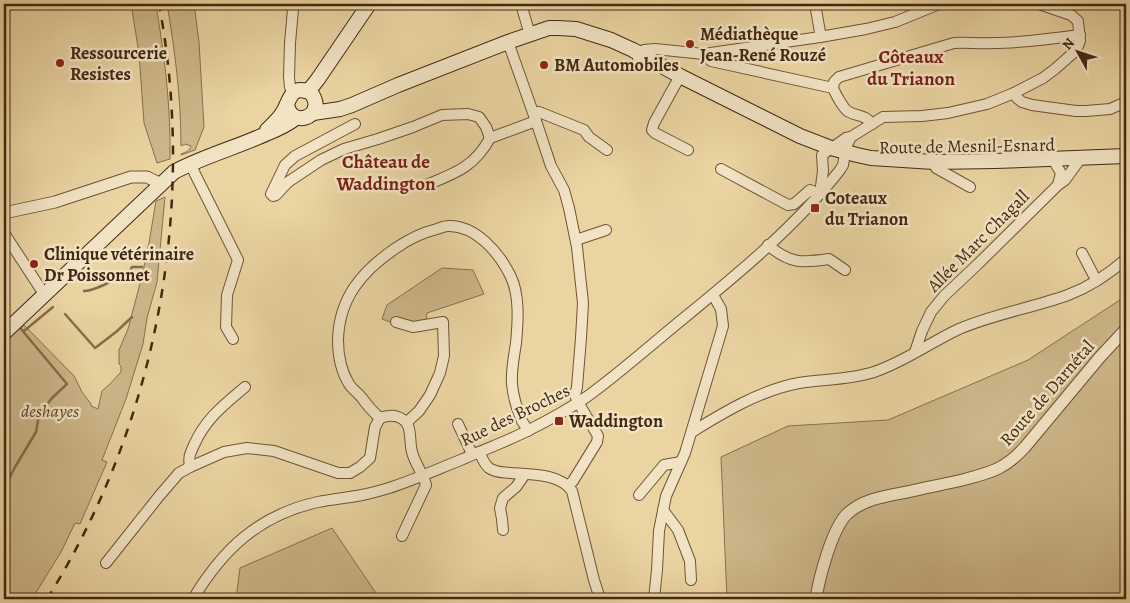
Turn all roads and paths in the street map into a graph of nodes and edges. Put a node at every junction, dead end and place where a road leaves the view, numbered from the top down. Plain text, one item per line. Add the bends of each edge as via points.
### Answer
1 (295, 4) edge
2 (369, 4) edge
3 (521, 4) edge
4 (815, 4) edge
5 (939, 4) edge
6 (1039, 4) edge
7 (530, 35) junction
8 (1080, 35) junction
9 (820, 37) junction
10 (508, 42) junction
11 (704, 54) junction
12 (639, 57) junction
13 (679, 78) junction
14 (833, 88) junction
15 (1014, 93) junction
16 (305, 101) junction
17 (1126, 102) edge
18 (535, 116) junction
19 (355, 124) dead end
20 (872, 124) junction
21 (260, 136) junction
22 (490, 138) junction
23 (607, 150) dead end
24 (688, 150) dead end
25 (835, 154) junction
26 (1126, 156) edge
27 (1126, 160) edge
28 (1078, 162) junction
29 (192, 163) junction
30 (1055, 163) junction
31 (721, 168) dead end
32 (936, 168) junction
33 (1058, 185) junction
34 (424, 186) dead end
35 (970, 187) dead end
36 (156, 189) junction
37 (820, 194) junction
38 (4, 213) edge
39 (606, 230) dead end
40 (4, 233) edge
41 (576, 240) junction
42 (768, 245) junction
43 (1082, 254) dead end
44 (1126, 259) edge
45 (845, 270) dead end
46 (1096, 281) junction
47 (44, 294) junction
48 (713, 295) junction
49 (396, 322) dead end
50 (1126, 329) edge
51 (4, 333) edge
52 (233, 339) dead end
53 (915, 352) junction
54 (245, 387) dead end
55 (578, 402) junction
56 (380, 418) junction
57 (407, 422) junction
58 (458, 424) dead end
59 (528, 431) junction
60 (692, 432) junction
61 (476, 453) junction
62 (682, 462) junction
63 (190, 467) junction
64 (525, 474) junction
65 (422, 475) junction
66 (568, 486) junction
67 (639, 496) dead end
68 (663, 510) junction
69 (503, 530) dead end
70 (402, 536) dead end
71 (106, 563) dead end
72 (691, 580) dead end
73 (193, 599) edge
74 (600, 599) edge
75 (654, 599) edge
76 (816, 599) edge

1 - 16 street via 290,43 290,87
2 - 16 main road via 310,88
3 - 7 street
4 - 9 street
5 - 9 street via 895,22
6 - 8 street via 1073,16 1078,21
7 - 10 main road, Route de Mesnil-Esnard
7 - 12 main road, Route de Mesnil-Esnard via 560,34 594,39
8 - 14 street via 1024,42 954,43 839,77
8 - 15 street via 1078,46 1070,57 1043,78
9 - 11 street
10 - 16 main road, Route de Mesnil-Esnard via 333,111
10 - 18 street
11 - 12 street via 655,49 644,50
11 - 14 street via 711,61
12 - 13 main road, Route de Mesnil-Esnard
13 - 24 street via 652,130
13 - 25 main road, Route de Mesnil-Esnard
14 - 20 street via 846,110 864,116
15 - 17 street via 1022,102 1032,105 1076,111 1110,109
15 - 20 street via 987,104 948,113 890,116
16 - 21 main road via 284,110
16 - 21 main road via 290,112 296,118
18 - 22 street
18 - 23 street via 540,112 584,130
18 - 41 street via 550,166 564,190
19 - 22 street via 285,164 271,194 276,195 288,182 329,156 442,114 479,117
20 - 25 street via 851,137
21 - 29 main road
22 - 34 street via 475,160 457,173
25 - 26 main road, Route de Mesnil-Esnard via 934,162
25 - 32 main road, Route de Mesnil-Esnard via 877,167
25 - 37 street via 823,171
25 - 37 street, Rue des Broches via 840,170
27 - 28 main road, Route de Mesnil-Esnard
28 - 30 main road, Route de Mesnil-Esnard
28 - 33 street, Allée Marc Chagall
29 - 36 main road via 174,172
29 - 52 street via 238,260 227,295 226,328
30 - 32 main road, Route de Mesnil-Esnard
30 - 33 street via 1061,173
31 - 37 street via 788,205 794,204 810,190
32 - 35 street
33 - 53 street, Allée Marc Chagall via 944,296 931,312
36 - 38 street via 138,177 131,177 42,205
36 - 47 main road
37 - 42 street, Rue des Broches
39 - 41 street
40 - 47 street
41 - 55 street via 583,303 575,395
42 - 45 street via 793,260 829,259
42 - 48 street, Rue des Broches
43 - 46 street
44 - 46 street
46 - 53 street via 1070,294 977,322
47 - 51 main road
48 - 55 street, Rue des Broches
48 - 60 street via 723,326
49 - 57 street via 413,327 442,322 444,356 440,373 419,412
50 - 76 street, Route de Darnétal via 1007,464 969,478 878,498 847,514 832,539
53 - 60 street via 875,371 775,390 727,411
54 - 63 street via 206,422 188,458
55 - 59 street, Rue des Broches
55 - 66 street via 598,436
56 - 57 street via 390,415
56 - 59 street via 350,385 343,371 338,347 343,307 358,281 390,252 423,232 447,226 470,232 486,242 501,260 516,288 512,382 516,403
56 - 63 street via 375,427 370,458 350,473 338,473 274,450 247,448 224,452
57 - 65 street via 412,452
58 - 61 street
59 - 61 street, Rue des Broches
60 - 62 street
61 - 64 street via 496,472
61 - 65 street, Rue des Broches
62 - 67 street via 664,465
62 - 68 street
63 - 71 street via 178,474
64 - 66 street via 544,476
64 - 69 street via 516,488 503,498 500,508
65 - 70 street via 426,485
65 - 73 street, Rue des Broches via 390,488 318,502 276,516 257,527 225,554
66 - 74 street via 575,500
68 - 72 street via 678,530 690,561
68 - 75 street

